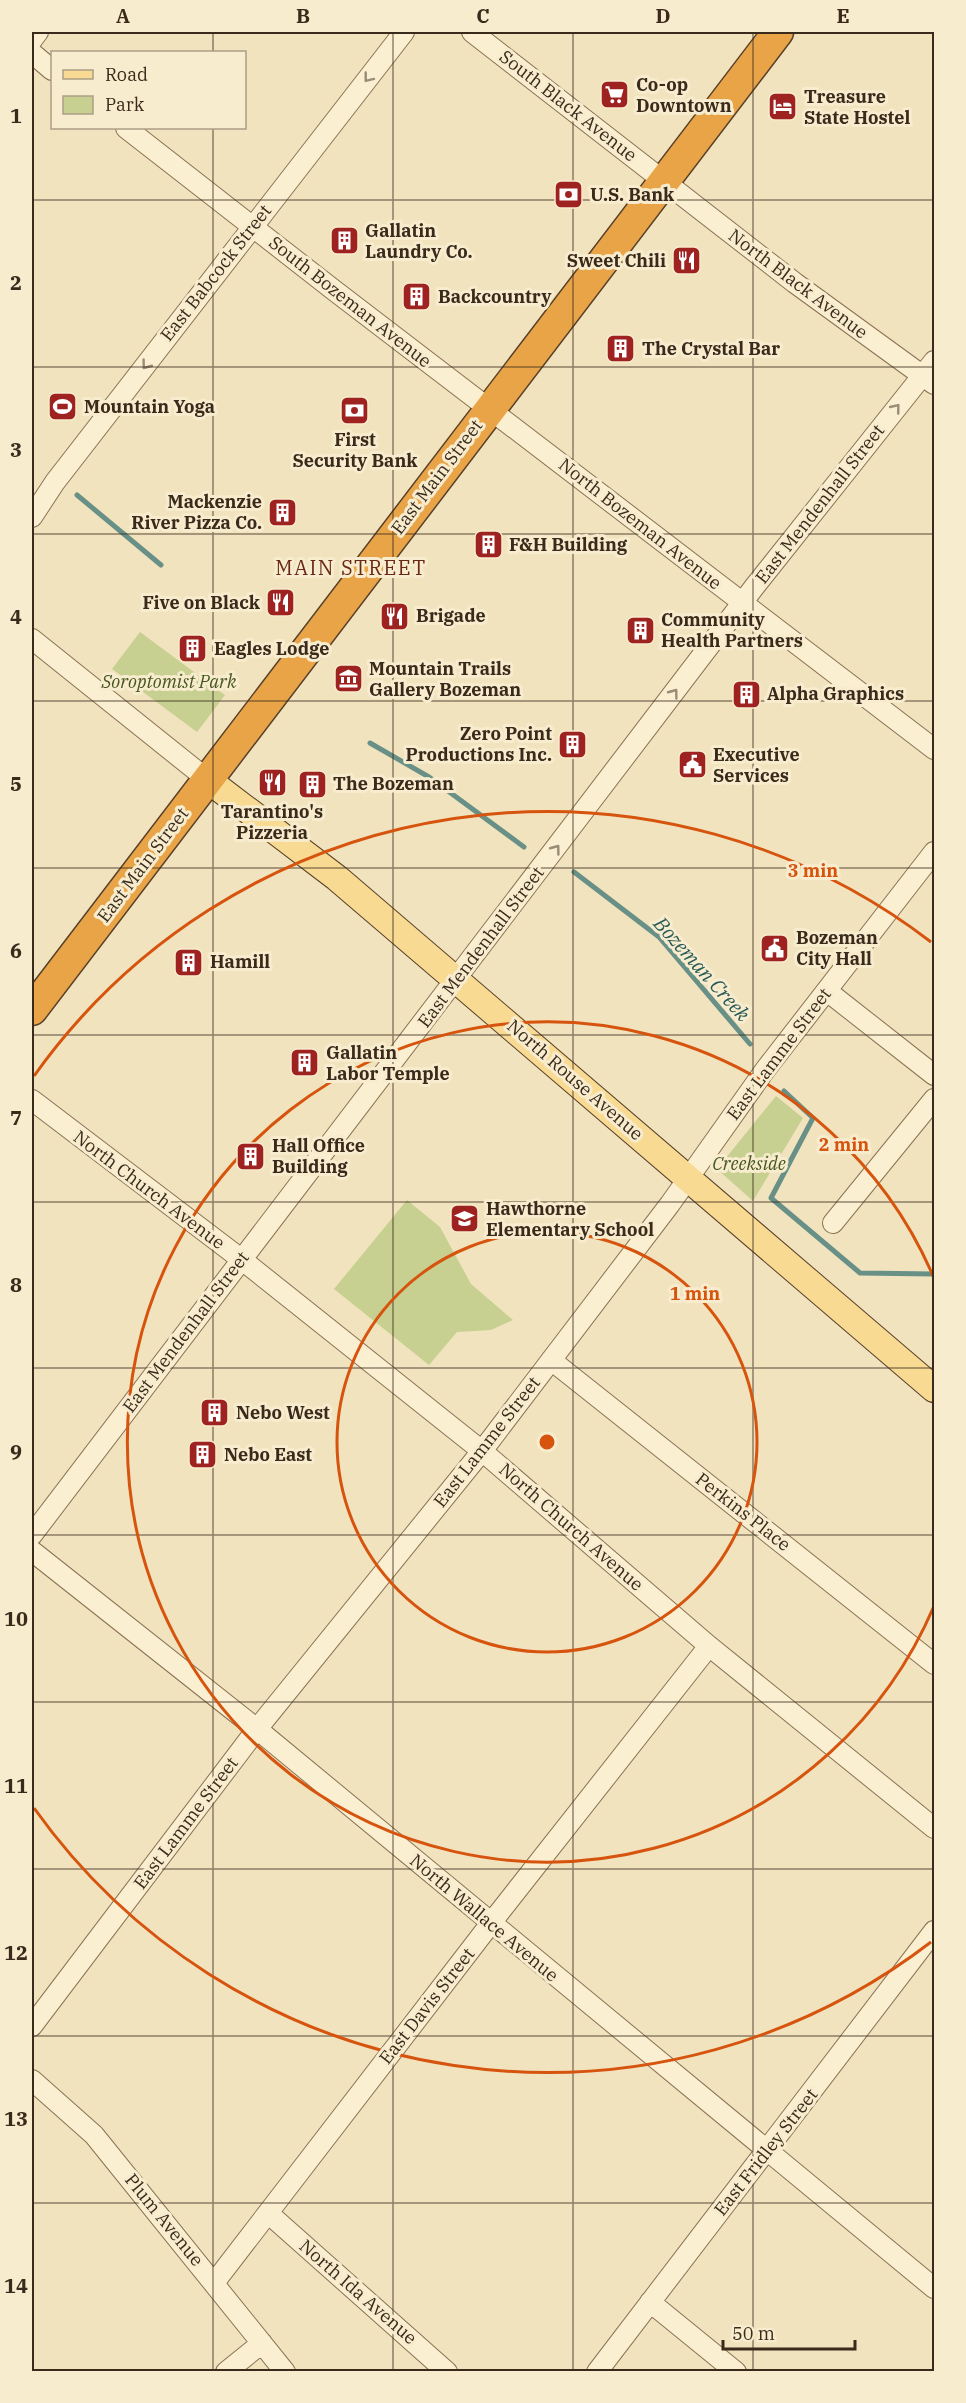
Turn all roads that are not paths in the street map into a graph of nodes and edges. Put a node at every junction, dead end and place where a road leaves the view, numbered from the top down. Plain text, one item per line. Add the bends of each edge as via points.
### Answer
1 (38, 32) edge
2 (404, 32) edge
3 (472, 32) edge
4 (778, 32) edge
5 (32, 40) edge
6 (32, 53) edge
7 (51, 69) edge
8 (127, 129) edge
9 (663, 181) junction
10 (252, 227) junction
11 (931, 374) edge
12 (489, 409) junction
13 (32, 517) edge
14 (743, 603) junction
15 (32, 639) edge
16 (934, 749) edge
17 (208, 780) junction
18 (934, 852) edge
19 (458, 980) junction
20 (827, 991) junction
21 (32, 1010) edge
22 (934, 1075) edge
23 (934, 1099) edge
24 (32, 1100) edge
25 (688, 1177) junction
26 (833, 1223) dead end
27 (241, 1260) junction
28 (551, 1360) junction
29 (934, 1389) edge
30 (482, 1451) junction
31 (32, 1535) edge
32 (32, 1551) edge
33 (709, 1646) junction
34 (934, 1664) edge
35 (257, 1729) junction
36 (934, 1828) edge
37 (491, 1923) junction
38 (934, 1931) edge
39 (32, 2026) edge
40 (32, 2080) edge
41 (767, 2150) junction
42 (268, 2213) junction
43 (214, 2283) junction
44 (934, 2288) edge
45 (650, 2302) junction
46 (262, 2343) junction
47 (226, 2372) edge
48 (285, 2372) edge
49 (447, 2372) edge
50 (597, 2372) edge
51 (736, 2372) edge

1 - 5 street
2 -> 10 street, East Babcock Street
3 - 9 street, South Black Avenue
4 - 9 highway, East Main Street
6 - 7 street
8 - 10 street, South Bozeman Avenue
9 - 11 street, North Black Avenue via 795,283
9 - 12 highway, East Main Street
10 - 12 street, South Bozeman Avenue
10 -> 13 street, East Babcock Street
14 -> 11 street, East Mendenhall Street
12 - 14 street, North Bozeman Avenue
12 - 17 highway, East Main Street
14 - 16 street, North Bozeman Avenue
19 -> 14 street, East Mendenhall Street
15 - 17 street
17 - 19 main road, North Rouse Avenue via 337,878
17 - 21 highway, East Main Street
18 - 20 street, East Lamme Street
19 - 25 main road, North Rouse Avenue
19 - 27 street, East Mendenhall Street
20 - 22 street
20 - 25 street, East Lamme Street
23 - 26 street
24 - 27 street, North Church Avenue
25 - 28 street, East Lamme Street
25 - 29 main road, North Rouse Avenue
27 - 30 street, North Church Avenue
27 - 31 street, East Mendenhall Street
28 - 30 street, East Lamme Street
28 - 34 street, Perkins Place
30 - 33 street, North Church Avenue
30 - 35 street, East Lamme Street
32 - 35 street, North Wallace Avenue
33 - 36 street, North Church Avenue
33 - 37 street, East Davis Street
35 - 37 street, North Wallace Avenue
35 - 39 street, East Lamme Street
37 - 41 street, North Wallace Avenue
37 - 42 street, East Davis Street
38 - 41 street, East Fridley Street
40 - 43 street, Plum Avenue via 94,2135
41 - 44 street, North Wallace Avenue
41 - 45 street, East Fridley Street
42 - 43 street, East Davis Street
42 - 49 street, North Ida Avenue
43 - 46 street, Plum Avenue
45 - 50 street, East Fridley Street
45 - 51 street
46 - 47 street
46 - 48 street, Plum Avenue

